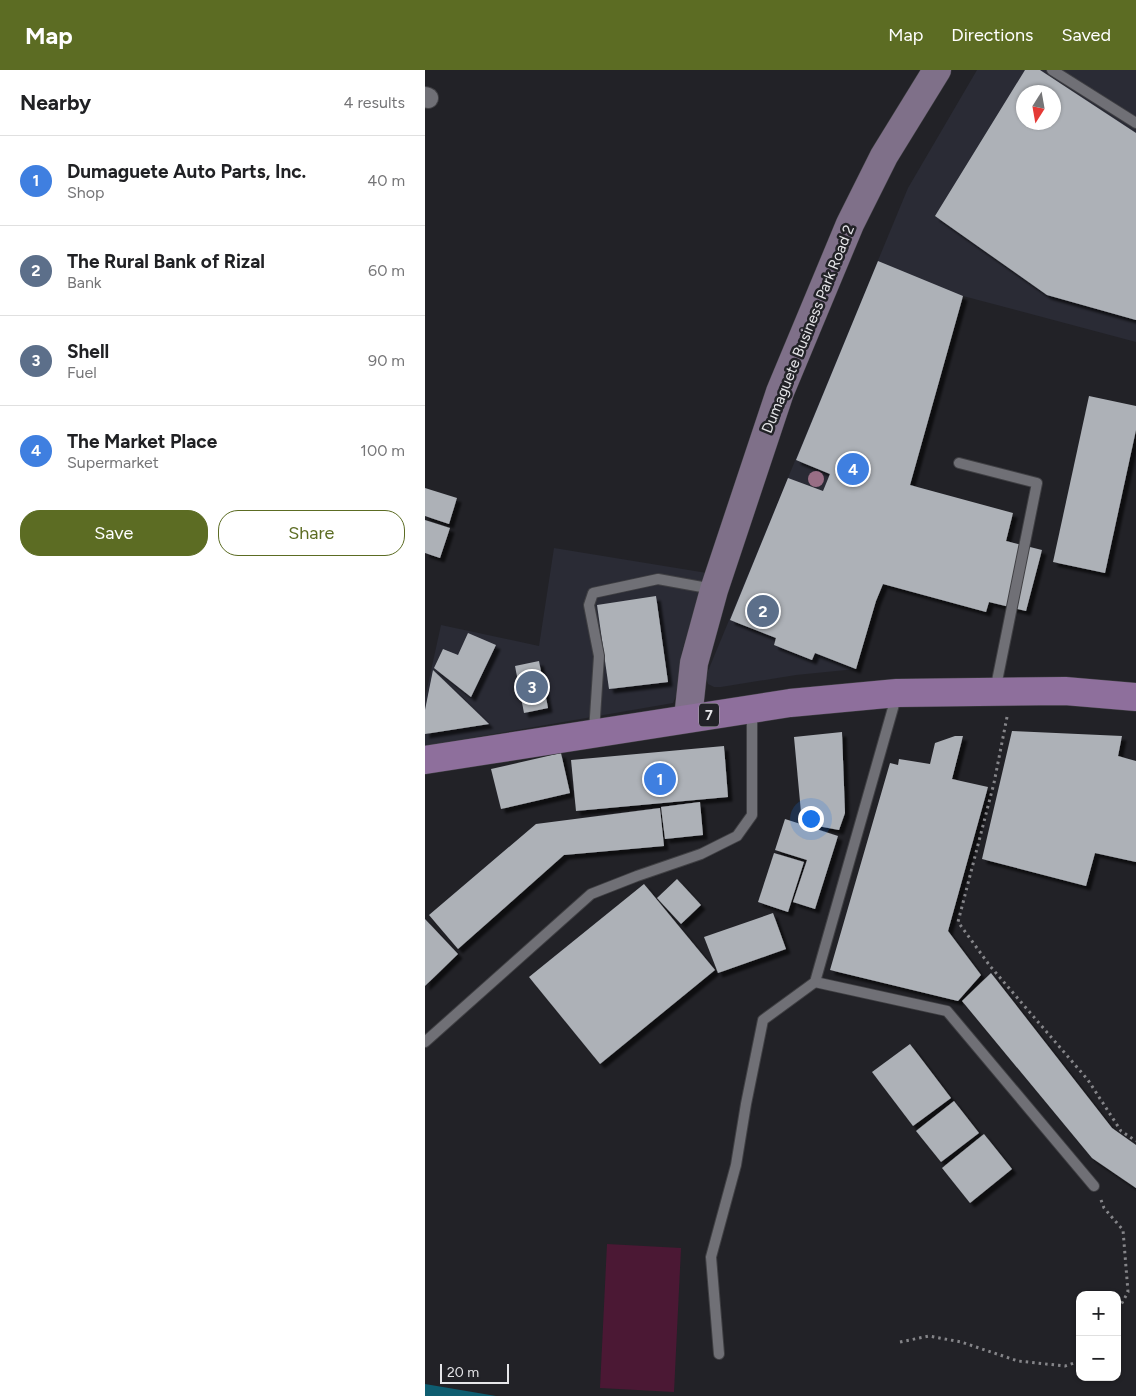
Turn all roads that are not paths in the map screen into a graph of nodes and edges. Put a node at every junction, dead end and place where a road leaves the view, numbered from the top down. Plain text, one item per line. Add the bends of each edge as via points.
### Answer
1 (937, 70) edge
2 (1052, 70) edge
3 (1136, 124) edge
4 (959, 463) dead end
5 (714, 590) junction
6 (1004, 692) junction
7 (897, 693) junction
8 (1136, 697) edge
9 (752, 708) junction
10 (688, 718) junction
11 (594, 732) junction
12 (425, 760) edge
13 (815, 982) junction
14 (425, 1042) edge
15 (1094, 1186) road end
16 (719, 1354) dead end

1 - 5 street, Dumaguete Business Park Road 2 via 884,156 850,224 780,392
2 - 3 lane
4 - 6 lane via 1037,484
5 - 10 street, Dumaguete Business Park Road 2 via 694,663
5 - 11 lane via 658,579 593,593 589,605 599,656
6 - 7 main road, 7
6 - 8 main road, 7 via 1065,691
7 - 9 main road, 7
7 - 13 lane
9 - 10 main road, 7
9 - 14 lane via 752,815 737,836 701,854 591,894
10 - 11 main road, 7
11 - 12 main road, 7
13 - 15 lane via 947,1011
13 - 16 lane via 763,1020 736,1165 711,1257

